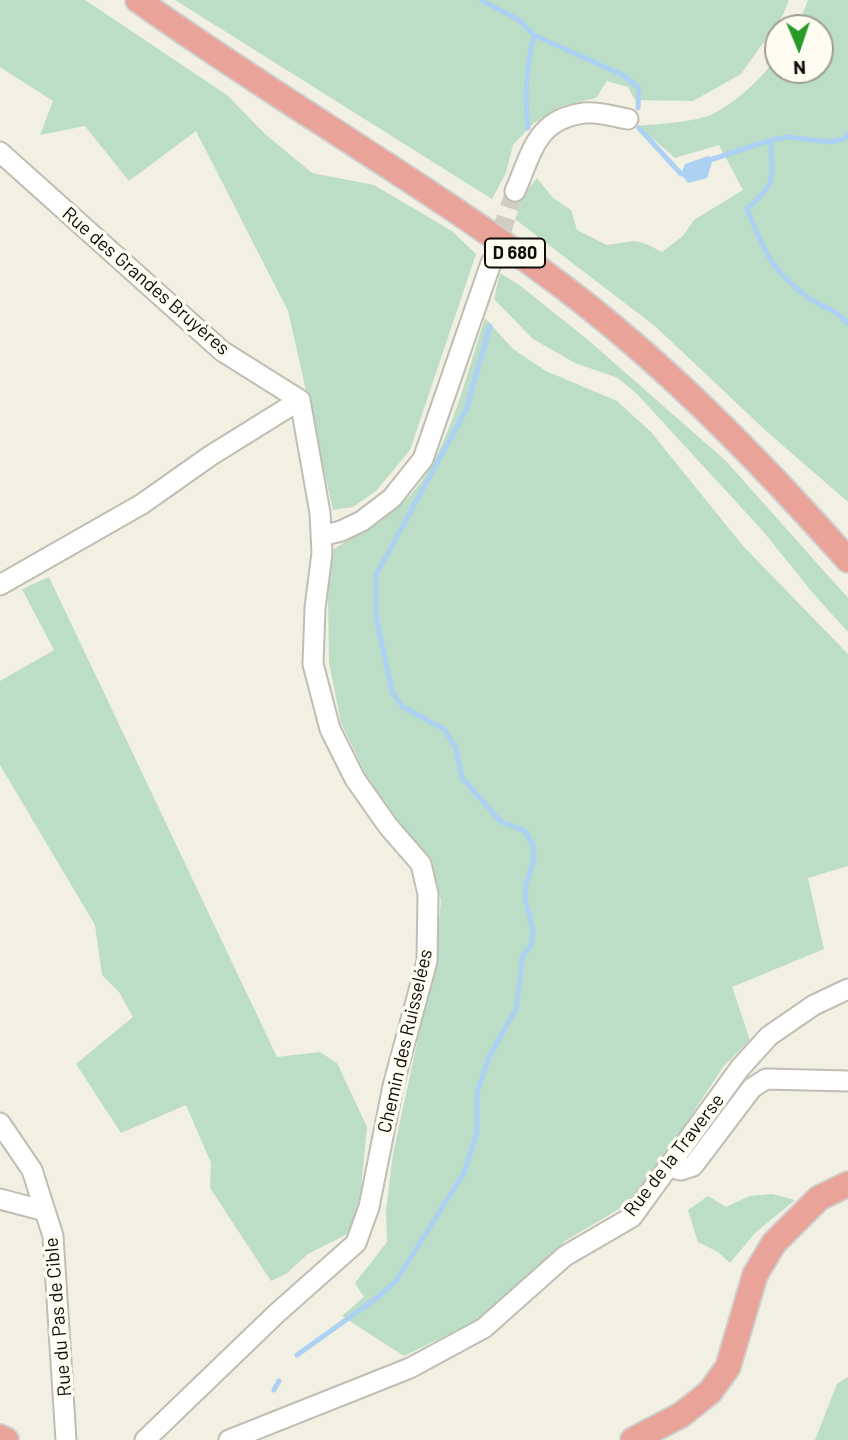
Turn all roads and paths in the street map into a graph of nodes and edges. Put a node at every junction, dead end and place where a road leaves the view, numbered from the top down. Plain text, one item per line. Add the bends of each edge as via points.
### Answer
1 (138, 0) edge
2 (628, 119) dead end
3 (0, 152) edge
4 (515, 191) tunnel mouth
5 (491, 263) tunnel mouth
6 (300, 400) junction
7 (321, 536) junction
8 (848, 560) edge
9 (0, 585) edge
10 (848, 989) edge
11 (848, 1081) edge
12 (0, 1122) edge
13 (668, 1167) junction
14 (848, 1184) edge
15 (0, 1199) edge
16 (45, 1211) junction
17 (0, 1437) edge
18 (6, 1440) edge
19 (66, 1440) edge
20 (145, 1440) edge
21 (229, 1440) edge
22 (633, 1440) edge

1 - 8 main road, D 680 via 568,291 651,358 726,428
2 - 4 street via 586,112 551,124 540,133
3 - 6 street, Rue des Grandes Bruyères via 222,351
5 - 7 street via 423,459 392,498 362,521
6 - 7 street, Chemin des Ruisselées
6 - 9 street via 142,504
7 - 20 street, Chemin des Ruisselées via 313,664 330,729 355,779 421,864 428,894 427,961 393,1087 369,1207 356,1243
10 - 13 street, Rue de la Traverse via 814,1004 769,1036
11 - 13 street via 766,1079 752,1088 693,1166 681,1170
12 - 16 street, Rue du Pas de Cible via 32,1170
13 - 21 street, Rue de la Traverse via 632,1217 565,1256 484,1328 410,1368
14 - 22 main road via 819,1198 774,1243 755,1275 729,1367 710,1392 681,1415
15 - 16 street
16 - 19 street, Rue du Pas de Cible via 53,1236
17 - 18 main road

